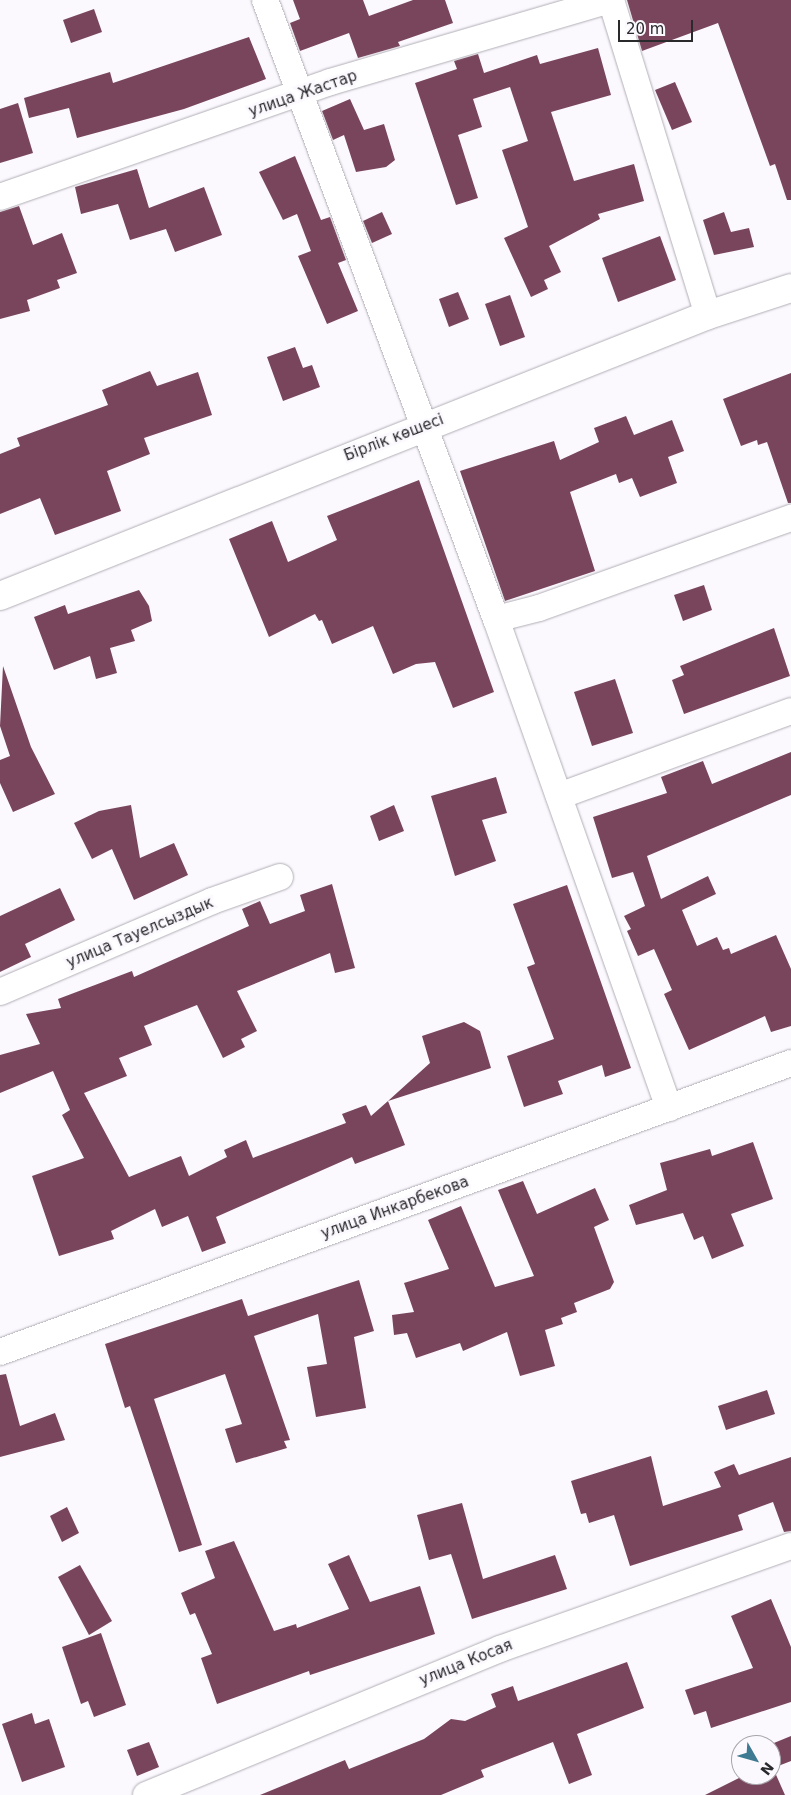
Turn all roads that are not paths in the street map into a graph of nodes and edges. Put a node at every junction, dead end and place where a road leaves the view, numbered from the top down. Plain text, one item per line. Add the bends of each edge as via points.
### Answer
1 (265, 0) edge
2 (610, 0) edge
3 (300, 96) junction
4 (0, 197) edge
5 (791, 288) edge
6 (708, 315) junction
7 (425, 426) junction
8 (791, 518) edge
9 (0, 596) edge
10 (496, 619) junction
11 (791, 711) edge
12 (559, 796) junction
13 (280, 876) dead end
14 (0, 992) edge
15 (791, 1063) edge
16 (669, 1108) junction
17 (0, 1352) edge
18 (791, 1546) edge
19 (146, 1795) edge

1 - 3 street
2 - 3 street, улица Жастар via 330,82
2 - 6 street
3 - 4 street, улица Жастар
3 - 7 street
5 - 6 main road, Бірлік көшесі
6 - 7 main road, Бірлік көшесі
7 - 9 main road, Бірлік көшесі
7 - 10 street
8 - 10 street via 539,608
10 - 12 street
11 - 12 street
12 - 16 street
13 - 14 street, улица Тауелсыздык via 212,901
15 - 16 street, улица Инкарбекова
16 - 17 street, улица Инкарбекова
18 - 19 street, улица Косая via 500,1649

